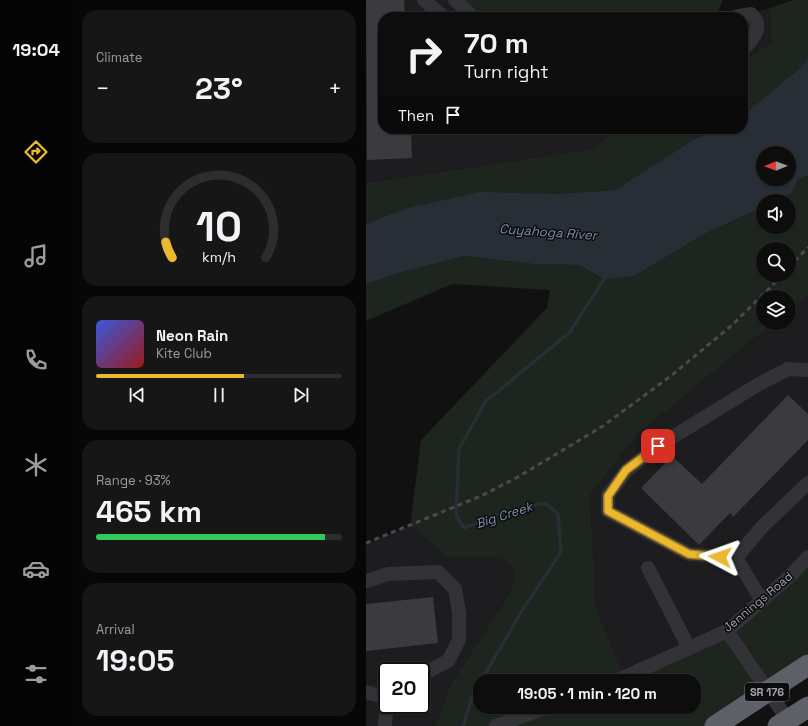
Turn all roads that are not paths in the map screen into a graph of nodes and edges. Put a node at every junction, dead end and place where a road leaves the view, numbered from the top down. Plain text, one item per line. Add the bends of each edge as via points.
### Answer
1 (456, 0) edge
2 (468, 12) edge
3 (748, 15) edge
4 (748, 45) edge
5 (808, 370) edge
6 (808, 483) edge
7 (808, 557) edge
8 (736, 558) junction
9 (648, 568) dead end
10 (366, 581) edge
11 (762, 601) junction
12 (727, 631) junction
13 (690, 648) junction
14 (805, 666) edge
15 (430, 670) edge
16 (632, 674) edge
17 (366, 692) edge
18 (378, 696) edge
19 (808, 707) edge
20 (386, 714) edge
21 (529, 714) edge
22 (722, 721) edge
23 (385, 726) edge
24 (496, 726) edge
25 (778, 726) edge
26 (792, 726) edge

1 - 2 street
3 - 4 street via 756,19 758,28
5 - 8 street via 788,369 658,446 626,470 608,496 608,511 689,554
6 - 8 street via 762,527
7 - 11 street, Jennings Road
8 - 11 street
9 - 13 street
10 - 15 street via 388,574 438,572 455,589 459,613 459,640 448,660
11 - 12 street, Jennings Road
12 - 13 street, Jennings Road
12 - 26 street
13 - 16 street, Jennings Road
14 - 22 highway, SR 176
17 - 18 street
19 - 25 highway, SR 176
20 - 23 street
21 - 24 street

